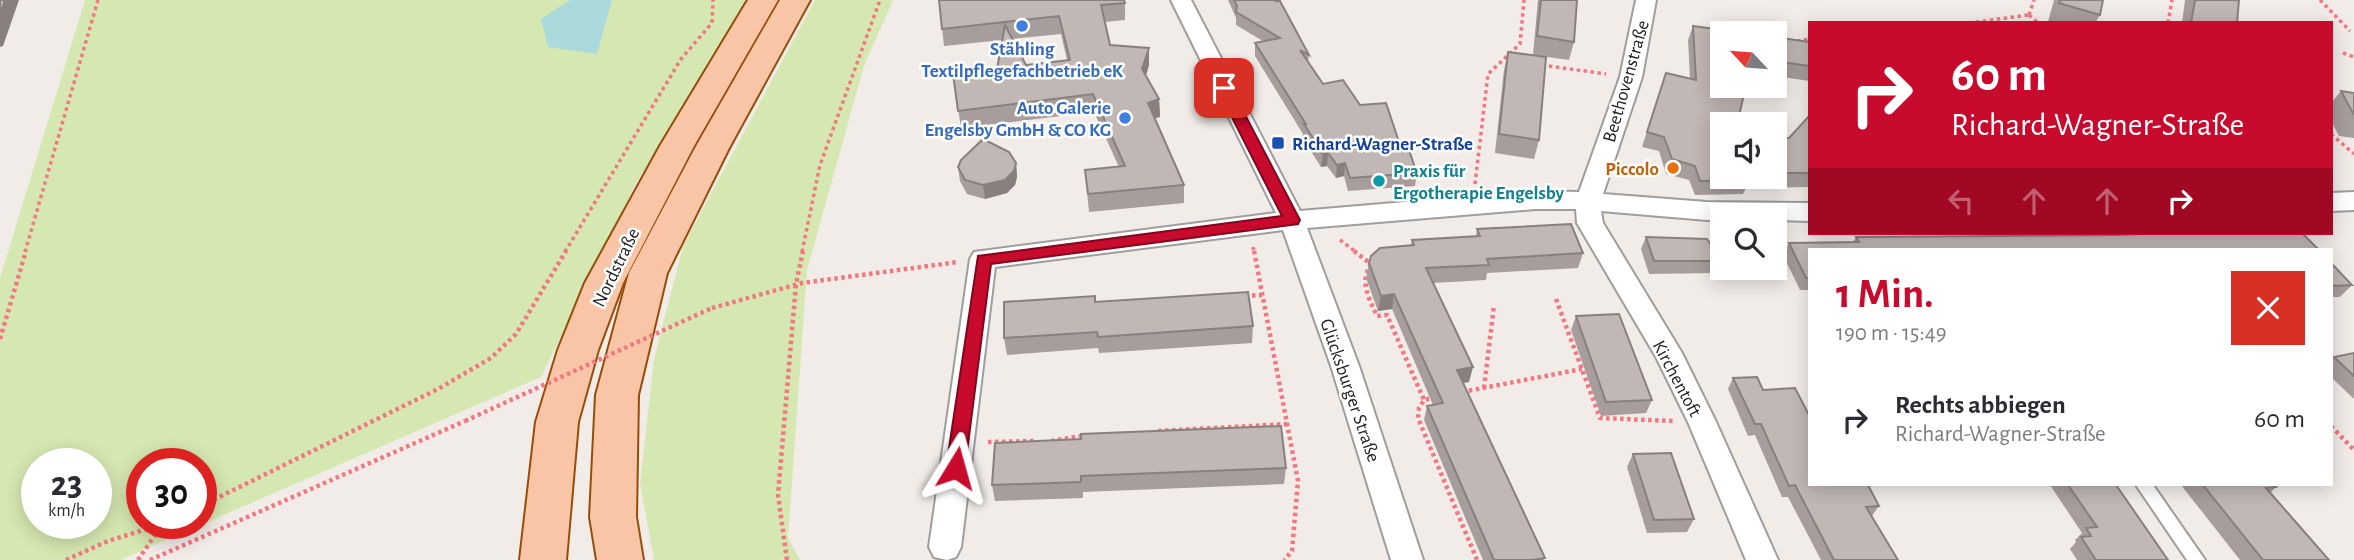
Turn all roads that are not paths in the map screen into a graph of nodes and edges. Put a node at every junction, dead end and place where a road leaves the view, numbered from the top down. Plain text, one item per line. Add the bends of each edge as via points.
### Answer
1 (763, 0) edge
2 (795, 0) edge
3 (1181, 0) edge
4 (1646, 0) edge
5 (1588, 201) junction
6 (2354, 201) edge
7 (2333, 202) edge
8 (1808, 212) edge
9 (1292, 220) junction
10 (983, 260) joint
11 (2145, 486) edge
12 (945, 547) dead end
13 (542, 560) edge
14 (620, 560) edge
15 (1407, 560) edge
16 (1762, 560) edge
17 (2197, 560) edge

1 - 13 main road, Nordstraße via 677,146 604,284 557,422
2 - 14 main road, Nordstraße via 648,273 617,395 613,517
3 - 9 street
4 - 5 street, Beethovenstraße via 1633,70
5 - 8 street via 1707,211
5 - 9 street via 1535,200
5 - 16 street, Kirchentoft via 1590,223 1668,353
6 - 7 street
9 - 10 street
9 - 15 street, Glücksburger Straße
10 - 12 street
11 - 17 lane

